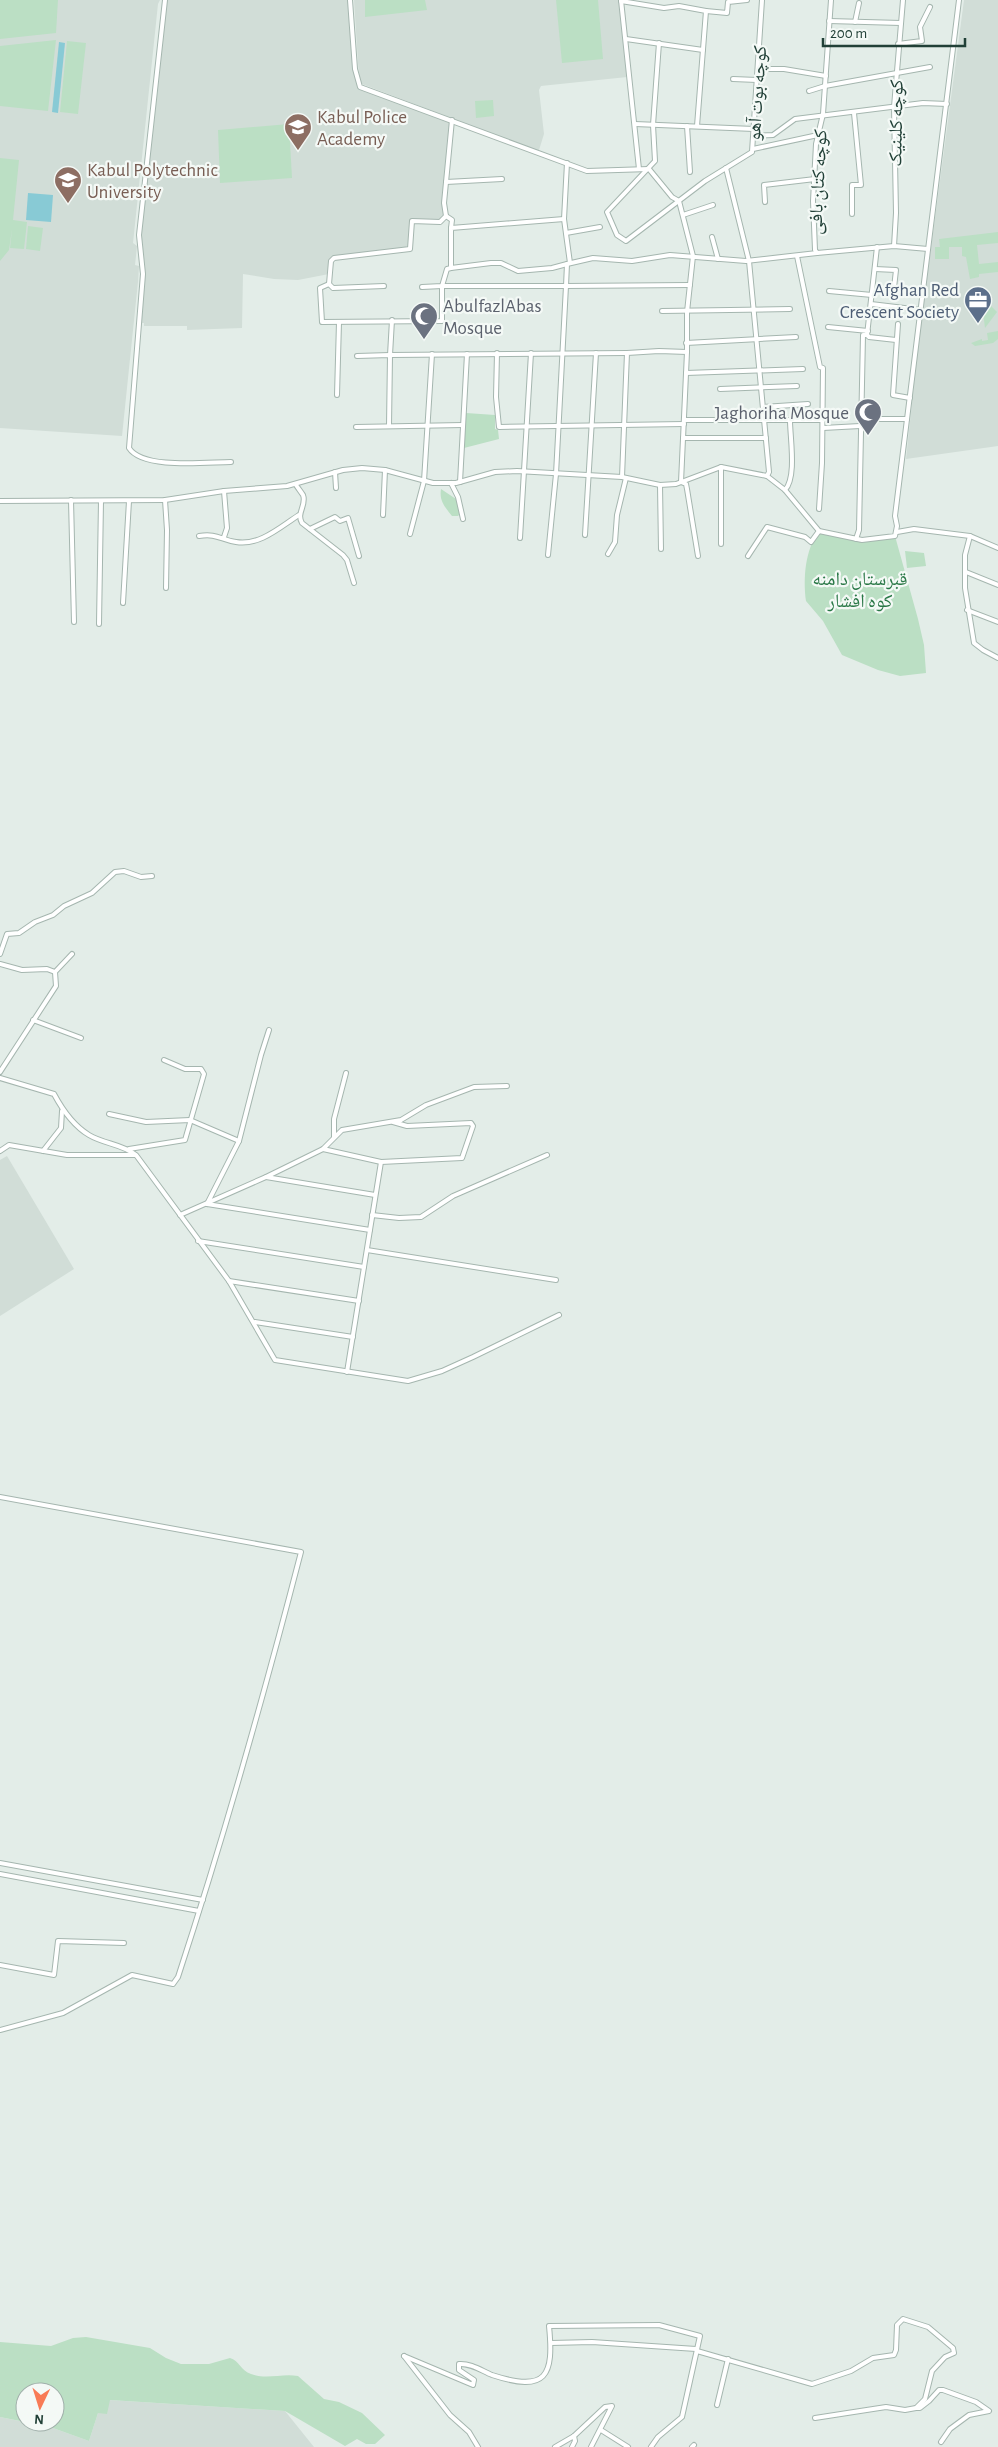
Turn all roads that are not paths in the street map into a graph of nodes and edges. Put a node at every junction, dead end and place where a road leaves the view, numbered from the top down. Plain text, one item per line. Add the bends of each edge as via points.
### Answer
1 (165, 0) edge
2 (350, 0) edge
3 (621, 0) edge
4 (656, 0) edge
5 (747, 0) edge
6 (762, 0) edge
7 (831, 0) edge
8 (903, 0) edge
9 (959, 0) edge
10 (860, 3) dead end
11 (655, 6) junction
12 (930, 7) dead end
13 (706, 11) junction
14 (829, 21) junction
15 (856, 22) junction
16 (901, 23) junction
17 (626, 39) junction
18 (659, 43) junction
19 (898, 44) junction
20 (703, 50) junction
21 (930, 67) dead end
22 (758, 69) junction
23 (896, 74) junction
24 (826, 76) junction
25 (732, 79) dead end
26 (757, 80) junction
27 (825, 86) junction
28 (810, 91) dead end
29 (947, 104) junction
30 (894, 108) junction
31 (854, 113) junction
32 (822, 116) junction
33 (452, 120) junction
34 (635, 124) junction
35 (653, 125) junction
36 (687, 126) junction
37 (697, 126) junction
38 (754, 128) junction
39 (818, 135) junction
40 (754, 136) junction
41 (753, 149) junction
42 (568, 163) junction
43 (726, 168) junction
44 (649, 169) junction
45 (639, 170) junction
46 (690, 172) dead end
47 (502, 179) dead end
48 (815, 179) junction
49 (446, 182) junction
50 (679, 200) junction
51 (765, 202) dead end
52 (713, 204) dead end
53 (852, 214) dead end
54 (683, 215) junction
55 (446, 216) junction
56 (564, 219) junction
57 (600, 227) dead end
58 (451, 228) junction
59 (566, 233) junction
60 (712, 237) dead end
61 (894, 246) junction
62 (877, 247) junction
63 (928, 249) junction
64 (817, 253) junction
65 (693, 256) junction
66 (797, 256) junction
67 (718, 259) junction
68 (749, 261) junction
69 (569, 263) junction
70 (451, 268) junction
71 (875, 269) junction
72 (329, 284) junction
73 (690, 285) junction
74 (384, 286) dead end
75 (422, 286) dead end
76 (442, 286) junction
77 (566, 286) junction
78 (828, 291) dead end
79 (872, 295) junction
80 (893, 297) dead end
81 (871, 304) junction
82 (754, 309) junction
83 (790, 309) dead end
84 (921, 310) junction
85 (662, 311) dead end
86 (687, 312) junction
87 (392, 320) junction
88 (339, 322) junction
89 (898, 324) dead end
90 (828, 327) dead end
91 (868, 333) junction
92 (796, 337) dead end
93 (758, 340) junction
94 (896, 340) junction
95 (686, 343) junction
96 (687, 352) junction
97 (497, 353) junction
98 (563, 353) junction
99 (596, 353) junction
100 (627, 353) junction
101 (432, 354) junction
102 (467, 354) junction
103 (530, 354) junction
104 (390, 355) junction
105 (356, 356) dead end
106 (803, 369) dead end
107 (760, 370) junction
108 (686, 373) junction
109 (797, 386) dead end
110 (762, 388) junction
111 (720, 389) dead end
112 (337, 394) dead end
113 (910, 398) junction
114 (808, 404) dead end
115 (763, 407) junction
116 (860, 419) junction
117 (907, 419) junction
118 (790, 420) junction
119 (824, 420) junction
120 (764, 421) junction
121 (684, 422) junction
122 (463, 425) junction
123 (623, 425) junction
124 (389, 426) junction
125 (427, 426) junction
126 (592, 426) junction
127 (860, 426) junction
128 (356, 427) dead end
129 (559, 427) junction
130 (526, 428) junction
131 (823, 428) junction
132 (683, 438) junction
133 (766, 438) junction
134 (231, 462) dead end
135 (721, 467) junction
136 (385, 470) junction
137 (335, 472) junction
138 (523, 472) junction
139 (556, 474) junction
140 (589, 476) junction
141 (767, 476) junction
142 (624, 478) junction
143 (424, 481) junction
144 (460, 482) junction
145 (681, 482) junction
146 (451, 483) junction
147 (296, 485) junction
148 (660, 485) junction
149 (336, 488) dead end
150 (785, 490) junction
151 (224, 491) junction
152 (71, 500) junction
153 (165, 500) junction
154 (0, 501) edge
155 (101, 501) junction
156 (129, 501) junction
157 (819, 508) dead end
158 (299, 515) junction
159 (383, 515) dead end
160 (463, 519) dead end
161 (310, 529) junction
162 (819, 531) junction
163 (897, 532) junction
164 (410, 534) dead end
165 (585, 535) dead end
166 (199, 536) dead end
167 (970, 536) junction
168 (224, 537) junction
169 (520, 538) dead end
170 (856, 539) junction
171 (721, 544) dead end
172 (998, 548) edge
173 (661, 549) dead end
174 (608, 554) dead end
175 (548, 555) dead end
176 (359, 556) dead end
177 (698, 556) dead end
178 (748, 556) dead end
179 (966, 572) junction
180 (354, 583) dead end
181 (998, 585) edge
182 (166, 588) dead end
183 (123, 603) dead end
184 (967, 610) junction
185 (74, 622) dead end
186 (998, 622) edge
187 (99, 624) dead end
188 (998, 658) edge
189 (152, 876) dead end
190 (0, 954) edge
191 (72, 954) dead end
192 (0, 964) edge
193 (55, 972) junction
194 (33, 1020) junction
195 (269, 1030) dead end
196 (81, 1038) dead end
197 (164, 1060) dead end
198 (0, 1072) edge
199 (346, 1073) dead end
200 (0, 1078) edge
201 (507, 1086) dead end
202 (62, 1111) junction
203 (109, 1114) dead end
204 (190, 1120) junction
205 (391, 1122) junction
206 (334, 1137) junction
207 (239, 1141) junction
208 (129, 1149) junction
209 (43, 1150) junction
210 (323, 1150) junction
211 (0, 1151) edge
212 (136, 1155) junction
213 (547, 1155) dead end
214 (381, 1162) junction
215 (266, 1178) junction
216 (375, 1195) junction
217 (207, 1204) junction
218 (180, 1214) junction
219 (372, 1215) junction
220 (370, 1230) junction
221 (198, 1241) junction
222 (366, 1250) junction
223 (364, 1267) junction
224 (556, 1280) dead end
225 (229, 1281) junction
226 (359, 1301) junction
227 (559, 1315) dead end
228 (255, 1322) junction
229 (353, 1337) junction
230 (348, 1372) junction
231 (0, 1497) edge
232 (0, 1863) edge
233 (0, 1874) edge
234 (203, 1900) junction
235 (199, 1911) junction
236 (124, 1943) dead end
237 (0, 1965) edge
238 (0, 2030) edge
239 (551, 2343) junction
240 (697, 2350) junction
241 (728, 2359) junction
242 (717, 2405) dead end
243 (916, 2408) junction
244 (815, 2418) dead end
245 (601, 2430) junction
246 (574, 2436) junction
247 (941, 2442) dead end
248 (478, 2447) edge
249 (555, 2447) edge
250 (572, 2447) edge
251 (591, 2447) edge
252 (628, 2447) edge
253 (651, 2447) edge

1 - 134 street via 140,227 143,274 129,448 139,458 170,463
2 - 33 street via 355,68 360,87
3 - 11 street
3 - 17 street
4 - 11 street
5 - 13 street via 728,2 727,13
6 - 22 street, کوچه بوت آهو
7 - 14 street, کوچه کتان بافی
8 - 16 street, کوچه کلینیک
9 - 29 street
10 - 15 street
11 - 13 street
12 - 19 street via 920,26 922,40
13 - 20 street
14 - 15 street
14 - 24 street, کوچه کتان بافی
15 - 16 street
16 - 19 street, کوچه کلینیک
17 - 18 street
17 - 34 street
18 - 20 street
18 - 35 street
19 - 23 street, کوچه کلینیک
20 - 37 street
21 - 23 street
22 - 24 street
22 - 26 street, کوچه بوت آهو
23 - 27 street
23 - 30 street, کوچه کلینیک
24 - 27 street, کوچه کتان بافی
25 - 26 street
26 - 38 street, کوچه بوت آهو
27 - 28 street
27 - 32 street, کوچه کتان بافی
29 - 30 street via 923,103
29 - 63 street
30 - 31 street
30 - 61 street, کوچه کلینیک
31 - 32 street
31 - 53 street via 861,185 852,185
32 - 39 street, کوچه کتان بافی
32 - 40 street via 795,119 772,135
33 - 42 street
33 - 49 street
34 - 35 street
34 - 45 street
35 - 36 street
35 - 44 street via 655,158
36 - 37 street
36 - 46 street
37 - 38 street
38 - 40 street, کوچه بوت آهو
39 - 41 street
39 - 48 street, کوچه کتان بافی
40 - 41 street, کوچه بوت آهو
41 - 43 street, کوچه بوت آهو
42 - 45 street via 587,171
42 - 56 street
43 - 50 street, کوچه بوت آهو
43 - 68 street
44 - 45 street
44 - 50 street via 672,197
44 - 50 street, کوچه بوت آهو via 607,212 617,235 626,240
47 - 49 street
48 - 51 street via 764,185
48 - 64 street, کوچه کتان بافی via 813,201
49 - 55 street
50 - 54 street
52 - 54 street
54 - 65 street
55 - 58 street via 452,220
55 - 72 street via 440,222 412,221 410,249 334,258
56 - 58 street
56 - 59 street
57 - 59 street
58 - 70 street
59 - 69 street
60 - 67 street
61 - 62 street, کوچه کتان بافی
61 - 63 street, کوچه کتان بافی
62 - 64 street, کوچه کتان بافی
62 - 71 street
63 - 84 street
64 - 66 street
65 - 67 street
65 - 69 street via 670,255 632,261 593,258
65 - 73 street
66 - 68 street
66 - 119 street via 820,367 823,368
67 - 68 street
68 - 82 street
69 - 70 street via 518,271 514,267 491,263
69 - 77 street
70 - 76 street via 447,269
71 - 79 street
71 - 80 street via 896,270
72 - 74 street via 333,288
72 - 88 street via 320,288 322,322
73 - 77 street
73 - 86 street
75 - 76 street
76 - 77 street
76 - 87 street via 442,320
77 - 98 street
78 - 79 street
79 - 81 street
81 - 84 street
81 - 91 street
82 - 83 street
82 - 86 street
82 - 93 street
84 - 113 street
85 - 86 street
86 - 95 street
87 - 88 street
87 - 104 street
88 - 112 street
89 - 94 street
90 - 91 street
91 - 94 street via 869,337
91 - 116 street via 863,335
92 - 93 street
93 - 95 street
93 - 107 street
94 - 113 street via 892,395
95 - 96 street
96 - 100 street
96 - 108 street
97 - 102 street
97 - 103 street
97 - 130 street via 499,427
98 - 99 street
98 - 103 street
98 - 129 street
99 - 100 street
99 - 126 street
100 - 123 street
101 - 102 street
101 - 104 street
101 - 125 street
102 - 122 street
103 - 130 street
104 - 105 street
104 - 124 street
106 - 107 street
107 - 108 street
107 - 110 street
108 - 121 street
109 - 110 street
110 - 111 street
110 - 115 street
113 - 117 street
114 - 115 street
115 - 120 street
116 - 117 street
116 - 127 street
117 - 163 street
118 - 119 street
118 - 120 street
118 - 150 street via 792,475
119 - 131 street
120 - 121 street
120 - 133 street
121 - 123 street
121 - 132 street
122 - 125 street
122 - 144 street
123 - 126 street
123 - 142 street
124 - 125 street
124 - 128 street
125 - 143 street
126 - 129 street
126 - 140 street
127 - 131 street
127 - 170 street via 859,530
129 - 130 street
129 - 139 street
130 - 138 street
131 - 157 street
132 - 133 street
132 - 145 street
133 - 141 street
135 - 141 street
135 - 145 street
135 - 171 street
136 - 137 street via 362,468
136 - 143 street
136 - 159 street
137 - 147 street
137 - 149 street
138 - 139 street
138 - 144 street via 504,471
138 - 169 street
139 - 140 street
139 - 175 street
140 - 142 street
140 - 165 street
141 - 150 street
142 - 148 street
142 - 174 street via 615,542
143 - 146 street
143 - 164 street
144 - 146 street
145 - 148 street
145 - 177 street via 686,484
146 - 160 street
147 - 151 street
147 - 158 street via 304,502
148 - 173 street
150 - 162 street
151 - 153 street
151 - 168 street via 227,528
152 - 154 street
152 - 155 street
152 - 185 street
153 - 156 street
153 - 182 street
155 - 156 street
155 - 187 street
156 - 183 street
158 - 161 street
158 - 168 street via 270,535 256,540 239,543
161 - 176 street via 334,517 340,521 348,518
161 - 180 street via 343,554
162 - 170 street
162 - 178 street via 811,542 805,537 767,527
163 - 167 street via 914,529
163 - 170 street via 895,536 873,540
166 - 168 street
167 - 172 street
167 - 179 street via 965,554
179 - 181 street
179 - 184 street
184 - 186 street
184 - 188 street via 974,643
189 - 190 street via 115,872 92,893 19,933 7,934
191 - 193 street
192 - 193 street via 22,970 47,969
193 - 194 street via 56,986
194 - 196 street
194 - 198 street
195 - 207 street
197 - 204 street via 185,1070 201,1069 204,1074
199 - 206 street via 334,1119
200 - 202 street via 54,1094
201 - 205 street via 466,1090
202 - 208 street via 89,1135
202 - 209 street via 61,1128
203 - 204 street via 146,1122
204 - 207 street
204 - 208 street via 182,1142
205 - 206 street via 342,1130
205 - 214 street via 407,1126 473,1126 462,1158
206 - 210 street
207 - 217 street
208 - 212 street
209 - 211 street via 9,1145
209 - 212 street via 67,1154
210 - 214 street
210 - 215 street
212 - 218 street
213 - 219 street via 453,1196 421,1217
214 - 216 street
215 - 216 street
215 - 217 street
216 - 219 street
217 - 218 street
217 - 220 street
218 - 221 street
219 - 220 street
220 - 222 street
221 - 223 street
221 - 225 street
222 - 223 street
222 - 224 street
223 - 226 street
225 - 226 street
225 - 228 street
226 - 229 street
227 - 230 street via 473,1357 412,1380
228 - 229 street
228 - 230 street via 275,1360
229 - 230 street
231 - 234 street via 300,1552 271,1669
232 - 234 street
233 - 235 street
234 - 235 street
235 - 238 street via 173,1984 132,1975 64,2013
236 - 237 street via 58,1941 54,1975
239 - 240 street via 592,2342
239 - 240 street via 550,2326 659,2325 700,2336
239 - 248 street via 552,2355 547,2372 526,2382 494,2375 465,2363 459,2364 459,2370 474,2380 473,2385 404,2356
240 - 241 street
240 - 253 street via 682,2416
241 - 242 street
241 - 243 street via 812,2384 851,2371 873,2358 894,2355 897,2325 907,2319 928,2327 953,2348 954,2353 945,2357 932,2372 925,2399
243 - 244 street via 886,2407
243 - 247 street via 943,2390 976,2402 989,2411 969,2415 950,2429
245 - 246 street via 612,2406 605,2407
245 - 251 street
245 - 252 street
246 - 249 street
246 - 250 street

